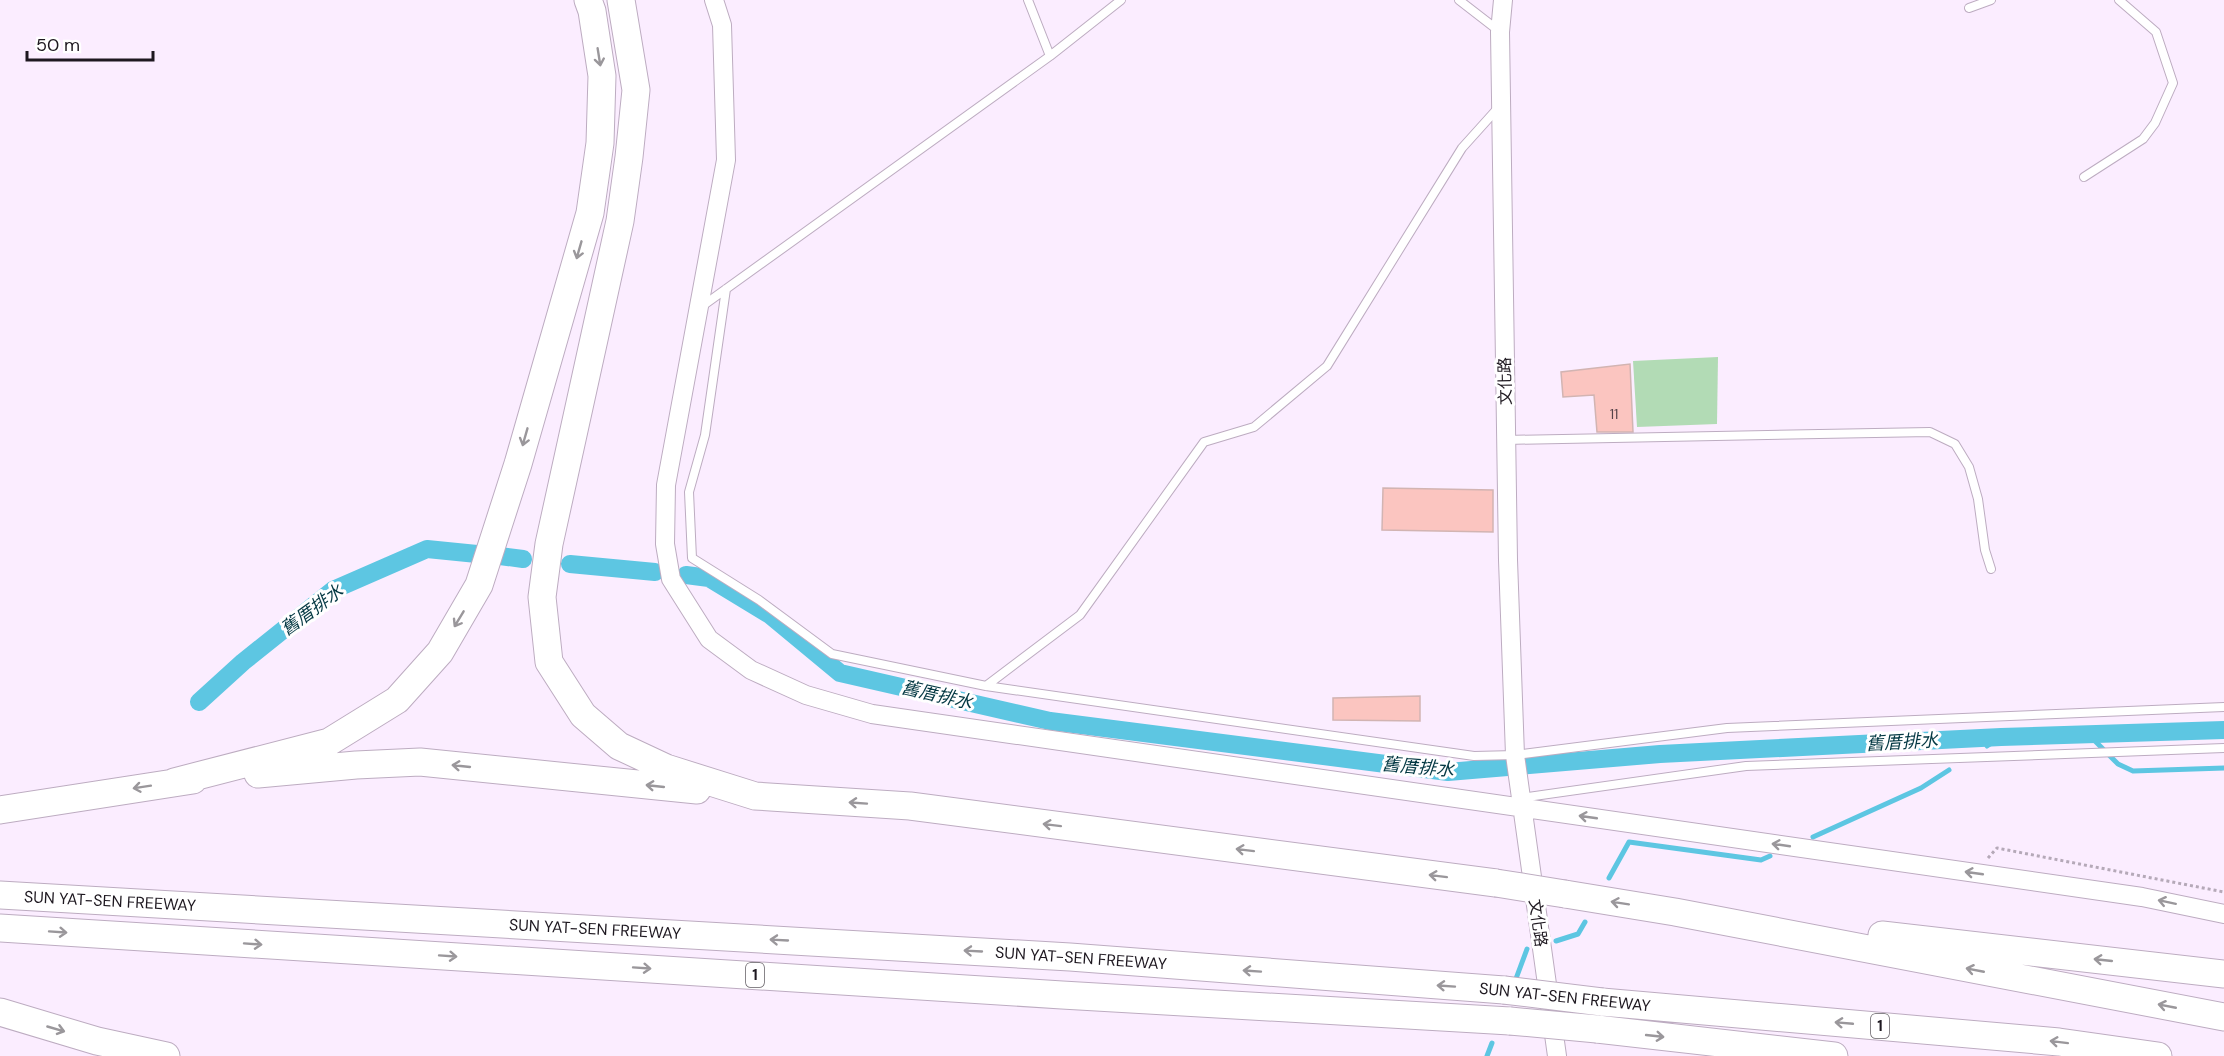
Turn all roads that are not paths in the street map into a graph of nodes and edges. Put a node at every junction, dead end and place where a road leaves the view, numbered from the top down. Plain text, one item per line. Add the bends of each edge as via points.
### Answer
1 (588, 0) edge
2 (621, 0) edge
3 (714, 0) edge
4 (1028, 0) edge
5 (1121, 0) edge
6 (1459, 0) edge
7 (1503, 0) edge
8 (1991, 0) edge
9 (2119, 0) edge
10 (1969, 8) dead end
11 (1500, 32) junction
12 (1050, 56) junction
13 (1501, 104) junction
14 (2084, 177) dead end
15 (726, 289) junction
16 (698, 309) junction
17 (1506, 440) junction
18 (1991, 569) dead end
19 (986, 686) junction
20 (2224, 707) edge
21 (2224, 748) edge
22 (1515, 759) junction
23 (174, 782) junction
24 (755, 796) junction
25 (1520, 799) junction
26 (0, 810) edge
27 (0, 894) edge
28 (1675, 912) junction
29 (2224, 914) edge
30 (0, 928) edge
31 (2224, 974) edge
32 (0, 1012) edge
33 (2224, 1017) edge
34 (97, 1041) junction
35 (141, 1056) edge
36 (166, 1056) edge
37 (1557, 1056) edge
38 (1834, 1056) edge
39 (2158, 1056) edge

1 -> 23 highway via 602,76 600,143 590,213 479,585 440,652 397,700 329,741
2 - 24 highway via 636,90 629,157 620,221 549,544 542,597 549,662 583,715 619,746 666,768
3 - 16 street via 722,25 726,160
4 - 12 lane
5 - 12 lane
6 - 11 lane
7 - 11 street, 文化路
8 - 10 lane
9 - 14 lane via 2156,32 2173,83 2143,140
11 - 13 street, 文化路
12 - 15 lane
13 - 17 street, 文化路
13 - 19 lane via 1462,148 1327,366 1254,427 1204,442 1080,615
15 - 16 lane
15 - 19 lane via 705,435 688,492 692,558 759,600 832,654
16 - 25 street via 666,485 665,544 671,579 709,639 751,670 806,695 872,714
17 - 18 lane via 1930,432 1955,444 1969,467
17 - 22 street, 文化路
19 - 22 lane
20 - 22 lane via 1727,728
21 - 25 lane via 1746,766
22 - 25 street, 文化路
24 -> 23 highway via 420,762
23 -> 26 highway
28 -> 24 highway, bridge via 1497,883 910,806
29 -> 25 street via 2142,897
25 - 37 street, 文化路
39 -> 27 highway, SUN YAT-SEN FREEWAY / 1, bridge via 2059,1042 1504,990 1070,957
31 -> 28 highway
33 -> 28 highway
30 -> 38 highway, SUN YAT-SEN FREEWAY / 1, bridge via 1510,1021
32 -> 34 highway
34 - 35 highway
34 - 36 highway

